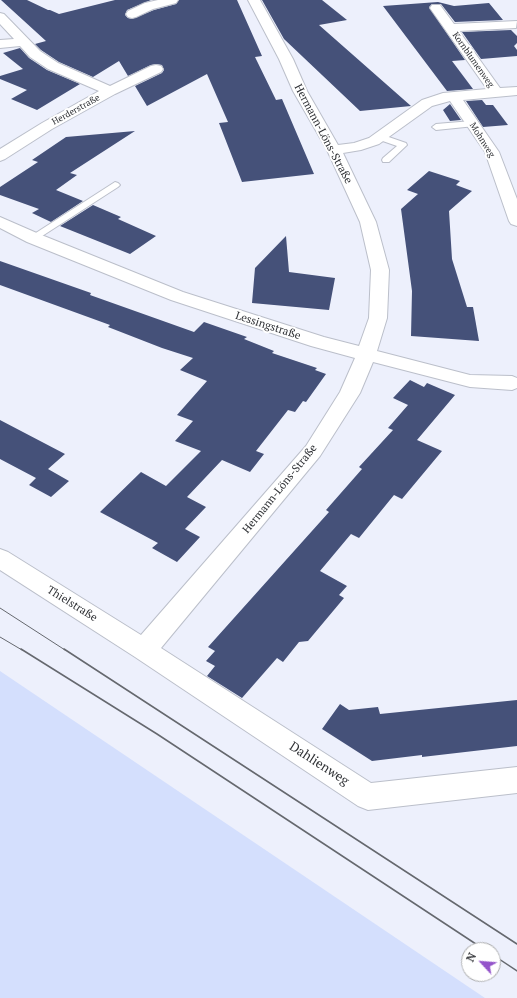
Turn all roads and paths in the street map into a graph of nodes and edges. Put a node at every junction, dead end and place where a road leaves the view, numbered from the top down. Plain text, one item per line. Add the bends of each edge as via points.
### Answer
1 (172, 0) edge
2 (254, 0) edge
3 (436, 8) dead end
4 (132, 14) dead end
5 (0, 17) edge
6 (516, 24) edge
7 (451, 28) junction
8 (23, 42) junction
9 (0, 44) edge
10 (156, 69) dead end
11 (110, 91) junction
12 (517, 91) edge
13 (496, 92) junction
14 (454, 96) junction
15 (472, 124) junction
16 (436, 126) dead end
17 (380, 137) junction
18 (334, 150) junction
19 (0, 156) edge
20 (386, 160) dead end
21 (115, 185) dead end
22 (516, 213) edge
23 (0, 222) edge
24 (33, 238) junction
25 (366, 355) junction
26 (512, 383) dead end
27 (0, 558) edge
28 (144, 650) junction
29 (517, 780) edge

1 - 4 street
2 - 18 street, Hermann-Löns-Straße via 300,91
3 - 7 street, Kornblumenweg
5 - 8 street
6 - 7 street, Kornblumenweg
7 - 13 street, Kornblumenweg
8 - 9 street
8 - 11 street via 53,66
10 - 11 street, Herderstraße
11 - 19 street, Herderstraße
12 - 13 street, Kornblumenweg
13 - 14 street, Kornblumenweg
14 - 15 street, Mohnweg
14 - 17 street, Kornblumenweg via 427,102
15 - 16 lane
15 - 22 street, Mohnweg via 492,152
17 - 18 street, Kornblumenweg via 356,147
17 - 20 lane via 403,145
18 - 25 street, Hermann-Löns-Straße via 368,222 380,270 378,318
21 - 24 lane
23 - 24 street, Lessingstraße
24 - 25 street, Lessingstraße via 178,296
25 - 26 street, Lessingstraße via 470,381
25 - 28 street, Hermann-Löns-Straße via 350,393 313,451
27 - 28 street, Thielstraße
28 - 29 street, Dahlienweg via 368,797

